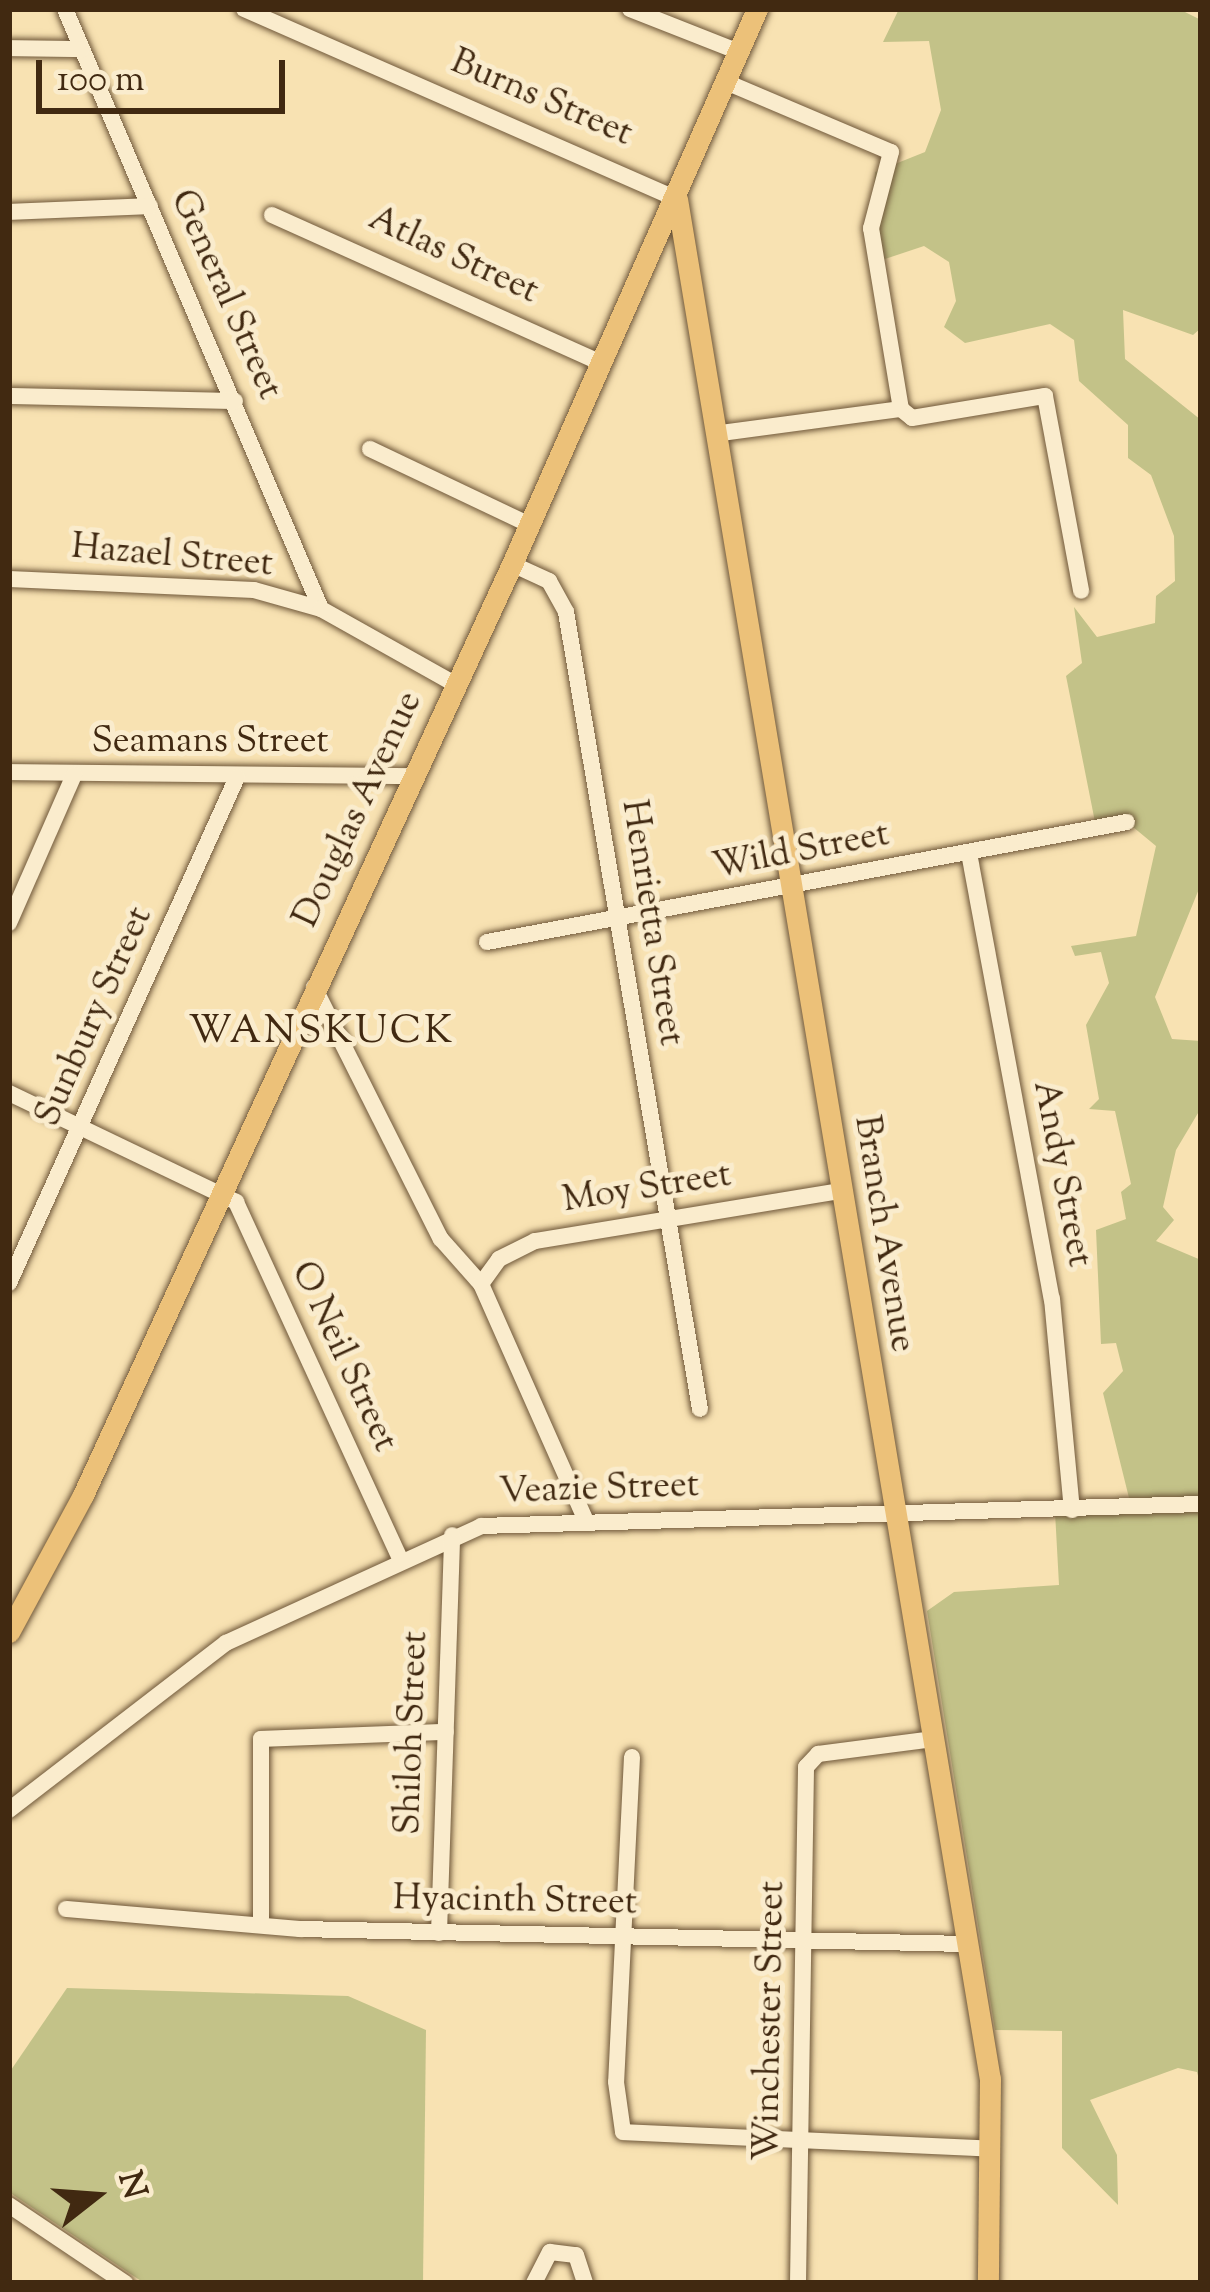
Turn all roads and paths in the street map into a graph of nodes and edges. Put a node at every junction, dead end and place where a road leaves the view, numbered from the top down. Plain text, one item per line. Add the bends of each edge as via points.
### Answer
1 (64, 9) edge
2 (244, 9) edge
3 (630, 9) edge
4 (758, 9) edge
5 (9, 48) edge
6 (82, 49) junction
7 (739, 52) junction
8 (726, 82) junction
9 (676, 199) junction
10 (150, 206) junction
11 (9, 212) edge
12 (272, 215) dead end
13 (603, 364) junction
14 (9, 396) edge
15 (236, 401) junction
16 (901, 409) junction
17 (721, 433) junction
18 (370, 449) dead end
19 (530, 525) junction
20 (512, 564) junction
21 (9, 579) edge
22 (1081, 591) dead end
23 (321, 609) junction
24 (453, 683) junction
25 (9, 772) edge
26 (74, 776) junction
27 (410, 776) junction
28 (237, 777) junction
29 (1127, 822) dead end
30 (969, 853) junction
31 (794, 888) junction
32 (617, 921) junction
33 (9, 923) edge
34 (487, 942) dead end
35 (314, 987) junction
36 (9, 1093) edge
37 (83, 1125) junction
38 (221, 1190) junction
39 (842, 1191) junction
40 (664, 1218) junction
41 (9, 1283) edge
42 (481, 1284) junction
43 (700, 1409) dead end
44 (1201, 1504) edge
45 (1072, 1510) junction
46 (896, 1516) junction
47 (587, 1523) junction
48 (452, 1535) junction
49 (399, 1557) junction
50 (9, 1632) edge
51 (446, 1732) junction
52 (933, 1739) junction
53 (632, 1757) dead end
54 (9, 1810) edge
55 (66, 1910) dead end
56 (261, 1918) junction
57 (439, 1933) junction
58 (626, 1938) junction
59 (809, 1941) junction
60 (966, 1944) junction
61 (802, 2143) junction
62 (991, 2149) junction
63 (9, 2205) edge
64 (125, 2283) edge
65 (534, 2283) edge
66 (585, 2283) edge
67 (798, 2283) edge
68 (988, 2283) edge

1 - 6 street, General Street
2 - 9 street, Burns Street
3 - 7 street
4 - 7 main road, Douglas Avenue
5 - 6 street
6 - 10 street, General Street
7 - 8 main road, Douglas Avenue
8 - 9 main road, Douglas Avenue
8 - 16 street via 891,152 871,228
9 - 13 main road, Douglas Avenue
9 - 17 main road, Branch Avenue
10 - 11 street
10 - 15 street, General Street
12 - 13 street, Atlas Street
13 - 19 main road, Douglas Avenue
14 - 15 street
15 - 23 street, General Street
16 - 17 street
16 - 22 street via 912,418 1045,396
17 - 31 main road, Branch Avenue
18 - 19 street
19 - 20 main road, Douglas Avenue
20 - 24 main road, Douglas Avenue
20 - 32 street, Henrietta Street via 549,581 566,612
21 - 23 street, Hazael Street via 254,590
23 - 24 street, Hazael Street
24 - 27 main road, Douglas Avenue
25 - 26 street, Seamans Street
26 - 28 street, Seamans Street
26 - 33 street
27 - 28 street, Seamans Street
27 - 35 main road, Douglas Avenue
28 - 37 street, Sunbury Street
29 - 30 street, Wild Street
30 - 31 street, Wild Street
30 - 45 street, Andy Street via 1052,1299
31 - 32 street, Wild Street
31 - 39 main road, Branch Avenue
32 - 34 street, Wild Street
32 - 40 street, Henrietta Street
35 - 38 main road, Douglas Avenue
35 - 42 street via 441,1239
36 - 37 street
37 - 38 street
37 - 41 street, Sunbury Street
38 - 49 street, O Neil Street
38 - 50 main road, Douglas Avenue
39 - 40 street, Moy Street
39 - 46 main road, Branch Avenue
40 - 42 street, Moy Street via 514,1248
40 - 43 street, Henrietta Street
42 - 47 street
44 - 45 street, Veazie Street
45 - 46 street, Veazie Street
46 - 47 street, Veazie Street
46 - 52 main road, Branch Avenue
47 - 48 street, Veazie Street
48 - 49 street, Veazie Street
48 - 51 street, Shiloh Street
49 - 54 street, Veazie Street via 226,1643
51 - 56 street via 261,1739
51 - 57 street, Shiloh Street
52 - 59 street, Winchester Street via 809,1761
52 - 60 main road, Branch Avenue
53 - 58 street
55 - 56 street, Hyacinth Street
56 - 57 street, Hyacinth Street
57 - 58 street, Hyacinth Street
58 - 59 street, Hyacinth Street
58 - 61 street via 616,2082 628,2134
59 - 60 street, Hyacinth Street
59 - 61 street, Winchester Street
60 - 62 main road, Branch Avenue
61 - 62 street
61 - 67 street, Winchester Street
62 - 68 main road, Branch Avenue
63 - 64 street
65 - 66 street via 550,2252 576,2255

